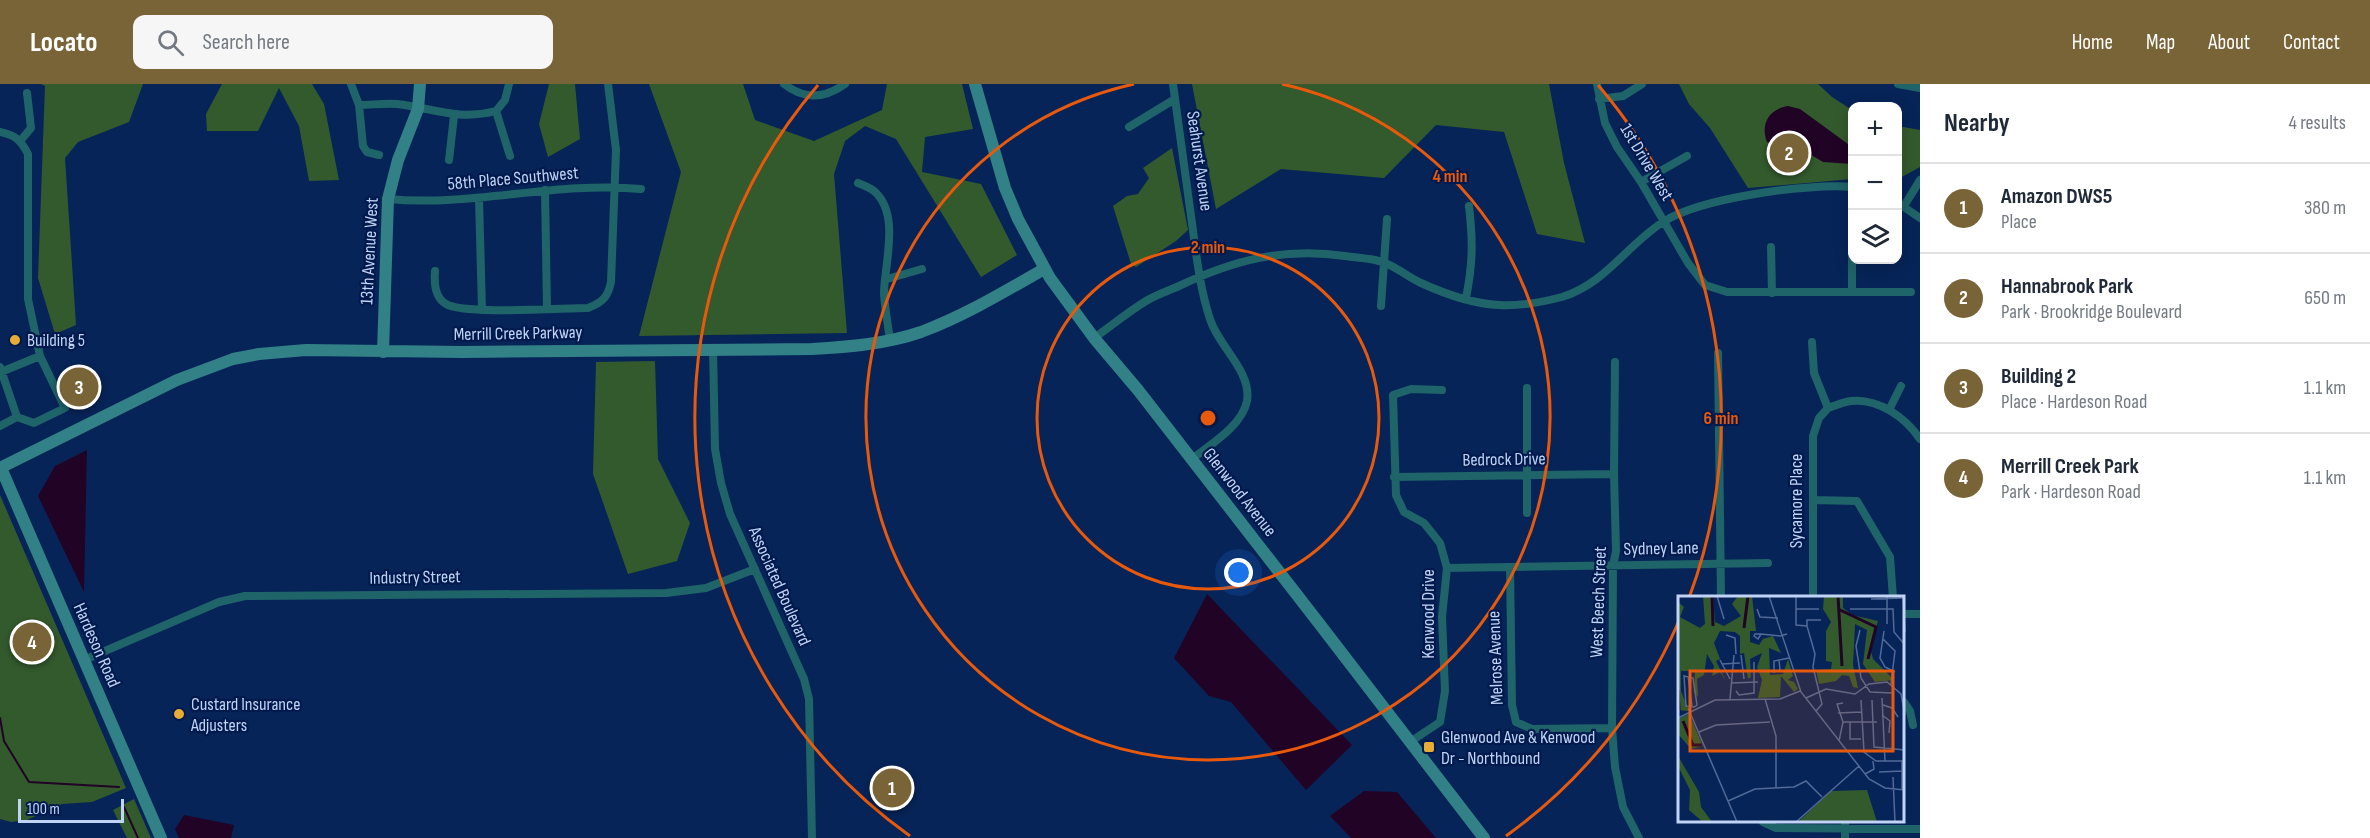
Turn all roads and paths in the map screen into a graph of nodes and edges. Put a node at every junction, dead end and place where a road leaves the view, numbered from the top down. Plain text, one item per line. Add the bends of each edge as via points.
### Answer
1 (351, 84) edge
2 (420, 84) edge
3 (509, 84) edge
4 (608, 84) edge
5 (784, 84) edge
6 (845, 84) edge
7 (975, 84) edge
8 (1173, 84) edge
9 (1597, 84) edge
10 (1642, 84) edge
11 (1898, 84) edge
12 (1920, 88) edge
13 (27, 93) dead end
14 (1174, 99) junction
15 (1599, 99) junction
16 (359, 105) junction
17 (418, 109) junction
18 (496, 111) junction
19 (454, 116) junction
20 (1129, 127) dead end
21 (0, 132) edge
22 (21, 140) junction
23 (379, 155) dead end
24 (510, 156) dead end
25 (1687, 156) dead end
26 (449, 160) dead end
27 (1920, 180) edge
28 (1641, 182) junction
29 (858, 183) dead end
30 (615, 187) junction
31 (1848, 187) edge
32 (641, 189) dead end
33 (544, 190) junction
34 (480, 198) junction
35 (387, 199) junction
36 (1902, 203) edge
37 (1902, 205) edge
38 (1468, 206) dead end
39 (1920, 218) edge
40 (1387, 219) dead end
41 (1663, 221) junction
42 (1771, 247) dead end
43 (1384, 262) junction
44 (1852, 264) edge
45 (1044, 268) junction
46 (922, 269) dead end
47 (435, 271) dead end
48 (1199, 276) junction
49 (886, 279) junction
50 (1852, 292) junction
51 (1911, 292) dead end
52 (1772, 293) junction
53 (1466, 298) junction
54 (1381, 306) dead end
55 (547, 308) junction
56 (482, 310) junction
57 (1094, 338) junction
58 (891, 340) junction
59 (1812, 342) dead end
60 (713, 348) junction
61 (383, 352) junction
62 (1718, 353) dead end
63 (40, 356) junction
64 (1615, 362) dead end
65 (1, 369) edge
66 (1901, 386) dead end
67 (1527, 388) dead end
68 (1442, 390) dead end
69 (1828, 408) junction
70 (1889, 410) junction
71 (17, 417) junction
72 (0, 426) edge
73 (1920, 439) edge
74 (1192, 459) junction
75 (0, 468) edge
76 (1614, 474) junction
77 (1528, 475) junction
78 (1394, 477) junction
79 (1813, 500) junction
80 (1527, 513) dead end
81 (1768, 563) dead end
82 (1720, 564) junction
83 (1613, 566) junction
84 (1510, 567) junction
85 (1446, 568) junction
86 (755, 569) junction
87 (1721, 596) edge
88 (1813, 596) edge
89 (1893, 596) edge
90 (84, 660) junction
91 (1905, 704) edge
92 (1913, 724) dead end
93 (1612, 728) junction
94 (1410, 742) junction
95 (1765, 823) edge
96 (1845, 829) edge
97 (1920, 829) edge
98 (161, 838) edge
99 (812, 838) edge
100 (1484, 838) edge
101 (1639, 838) edge

1 - 16 street
2 - 17 street, 13th Avenue West
3 - 18 street via 505,100
4 - 30 street via 616,150
5 - 6 street via 796,93 820,95
7 - 45 street, Glenwood Avenue via 1005,188
8 - 14 street, Seahurst Avenue
9 - 15 street, 1st Drive West
10 - 15 street via 1623,96
11 - 12 street
13 - 22 street via 31,128
14 - 20 street
14 - 48 street, Seahurst Avenue
15 - 28 street, 1st Drive West via 1609,131
16 - 17 street via 396,104
16 - 23 street via 363,146 367,152
17 - 19 street
17 - 35 street, 13th Avenue West
18 - 19 street
18 - 24 street
19 - 26 street
21 - 22 street
22 - 63 street via 28,154 28,299
25 - 28 street
27 - 36 street
28 - 41 street, 1st Drive West
29 - 49 street via 874,191 888,214
30 - 32 street, 58th Place Southwest
30 - 33 street, 58th Place Southwest
30 - 55 street via 609,294 588,308
31 - 41 street via 1828,185 1771,192 1714,203
33 - 34 street, 58th Place Southwest
33 - 55 street
34 - 35 street, 58th Place Southwest via 416,202
34 - 56 street
35 - 61 street, 13th Avenue West
37 - 39 street
38 - 53 street via 1473,243
40 - 43 street
41 - 52 street, 1st Drive West via 1706,285 1727,292
41 - 53 street via 1590,284 1562,296 1499,305
42 - 52 street
43 - 48 street via 1321,253 1281,253 1252,258
43 - 53 street via 1422,283
43 - 54 street
44 - 50 street
45 - 57 street, Glenwood Avenue
45 - 58 street, Merrill Creek Parkway via 940,324
46 - 49 street
47 - 56 street via 435,290 447,306
48 - 57 street via 1146,301
48 - 74 street, Seahurst Avenue via 1212,328 1245,378 1248,398 1244,412 1227,431
49 - 58 street via 884,293
50 - 51 street, 1st Drive West
50 - 52 street, 1st Drive West
55 - 56 street
57 - 74 street, Glenwood Avenue
58 - 60 street, Merrill Creek Parkway via 812,349
59 - 69 street via 1814,373
60 - 61 street, Merrill Creek Parkway
60 - 86 street, Associated Boulevard via 715,449 721,483 730,514
61 - 75 street, Merrill Creek Parkway via 282,351 233,359 177,380
62 - 82 street
63 - 65 street
63 - 71 street via 65,408 34,423
64 - 76 street, West Beech Street
65 - 71 street
66 - 70 street
67 - 77 street
68 - 78 street, Kenwood Drive via 1411,389 1393,395
69 - 70 street via 1851,401 1873,402
69 - 79 street, Sycamore Place via 1813,436
70 - 73 street
71 - 72 street
74 - 94 street, Glenwood Avenue
75 - 90 street, Hardeson Road
76 - 77 street, Bedrock Drive
76 - 83 street, West Beech Street
77 - 78 street, Bedrock Drive
77 - 80 street
78 - 85 street, Kenwood Drive via 1396,495 1404,512 1424,523 1440,543
79 - 88 street, Sycamore Place
79 - 89 street via 1857,501 1890,556
81 - 82 street, Sydney Lane
82 - 83 street, Sydney Lane
82 - 87 street
83 - 84 street, Sydney Lane
83 - 93 street, West Beech Street
84 - 85 street, Sydney Lane
84 - 93 street, Melrose Avenue via 1512,705 1516,722 1532,729
85 - 94 street, Kenwood Drive via 1442,617 1445,691 1440,722
86 - 90 street, Industry Street via 706,588 666,593 245,596 219,602
86 - 99 street, Associated Boulevard via 804,679 809,699
90 - 98 street, Hardeson Road
91 - 92 street
93 - 101 street, West Beech Street via 1623,807
94 - 100 street, Glenwood Avenue
95 - 96 street via 1776,828
96 - 97 street

